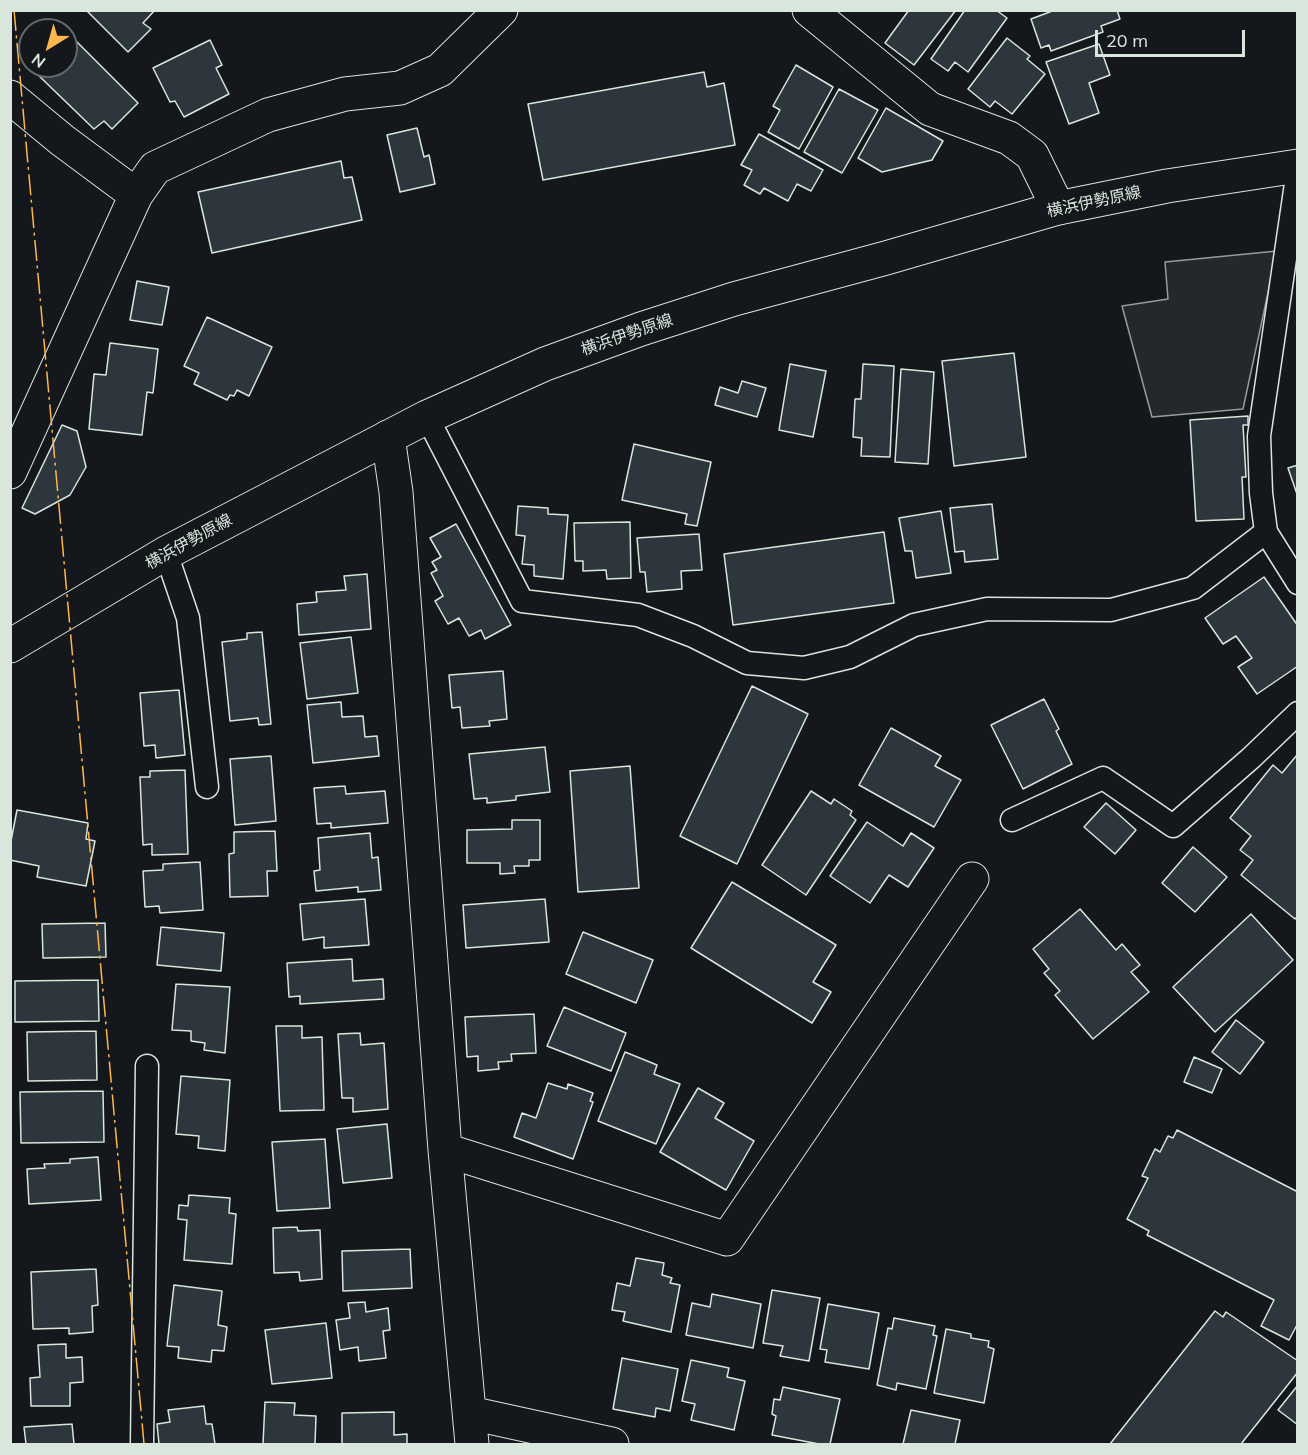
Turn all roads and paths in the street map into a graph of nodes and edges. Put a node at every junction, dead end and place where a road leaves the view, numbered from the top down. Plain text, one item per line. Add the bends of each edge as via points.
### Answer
1 (501, 10) edge
2 (808, 10) edge
3 (10, 97) edge
4 (1298, 168) edge
5 (136, 195) junction
6 (1058, 208) junction
7 (427, 417) junction
8 (388, 437) junction
9 (10, 472) edge
10 (1266, 532) junction
11 (166, 553) junction
12 (1298, 583) edge
13 (10, 646) edge
14 (1298, 713) edge
15 (207, 787) dead end
16 (1012, 820) dead end
17 (972, 879) dead end
18 (147, 1066) dead end
19 (445, 1150) junction
20 (471, 1429) edge
21 (142, 1444) edge
22 (612, 1444) edge

1 - 5 street via 440,70 400,88 345,94 268,115 155,168
2 - 6 street via 930,110 1009,138 1032,155
3 - 5 street
4 - 6 street, 横浜伊勢原線 via 1167,186
4 - 10 lane via 1259,435
5 - 9 street
6 - 7 street, 横浜伊勢原線 via 734,299 652,326 545,364
7 - 8 street, 横浜伊勢原線
7 - 10 lane via 522,600 638,615 747,663 804,668 850,657 914,625 987,609 1112,610 1193,588
8 - 11 street, 横浜伊勢原線
8 - 19 street via 396,492
10 - 12 lane
11 - 13 street, 横浜伊勢原線
11 - 15 lane via 189,618
14 - 16 lane via 1173,826 1103,778
17 - 19 street via 727,1239
18 - 21 lane
19 - 20 street
20 - 22 street

